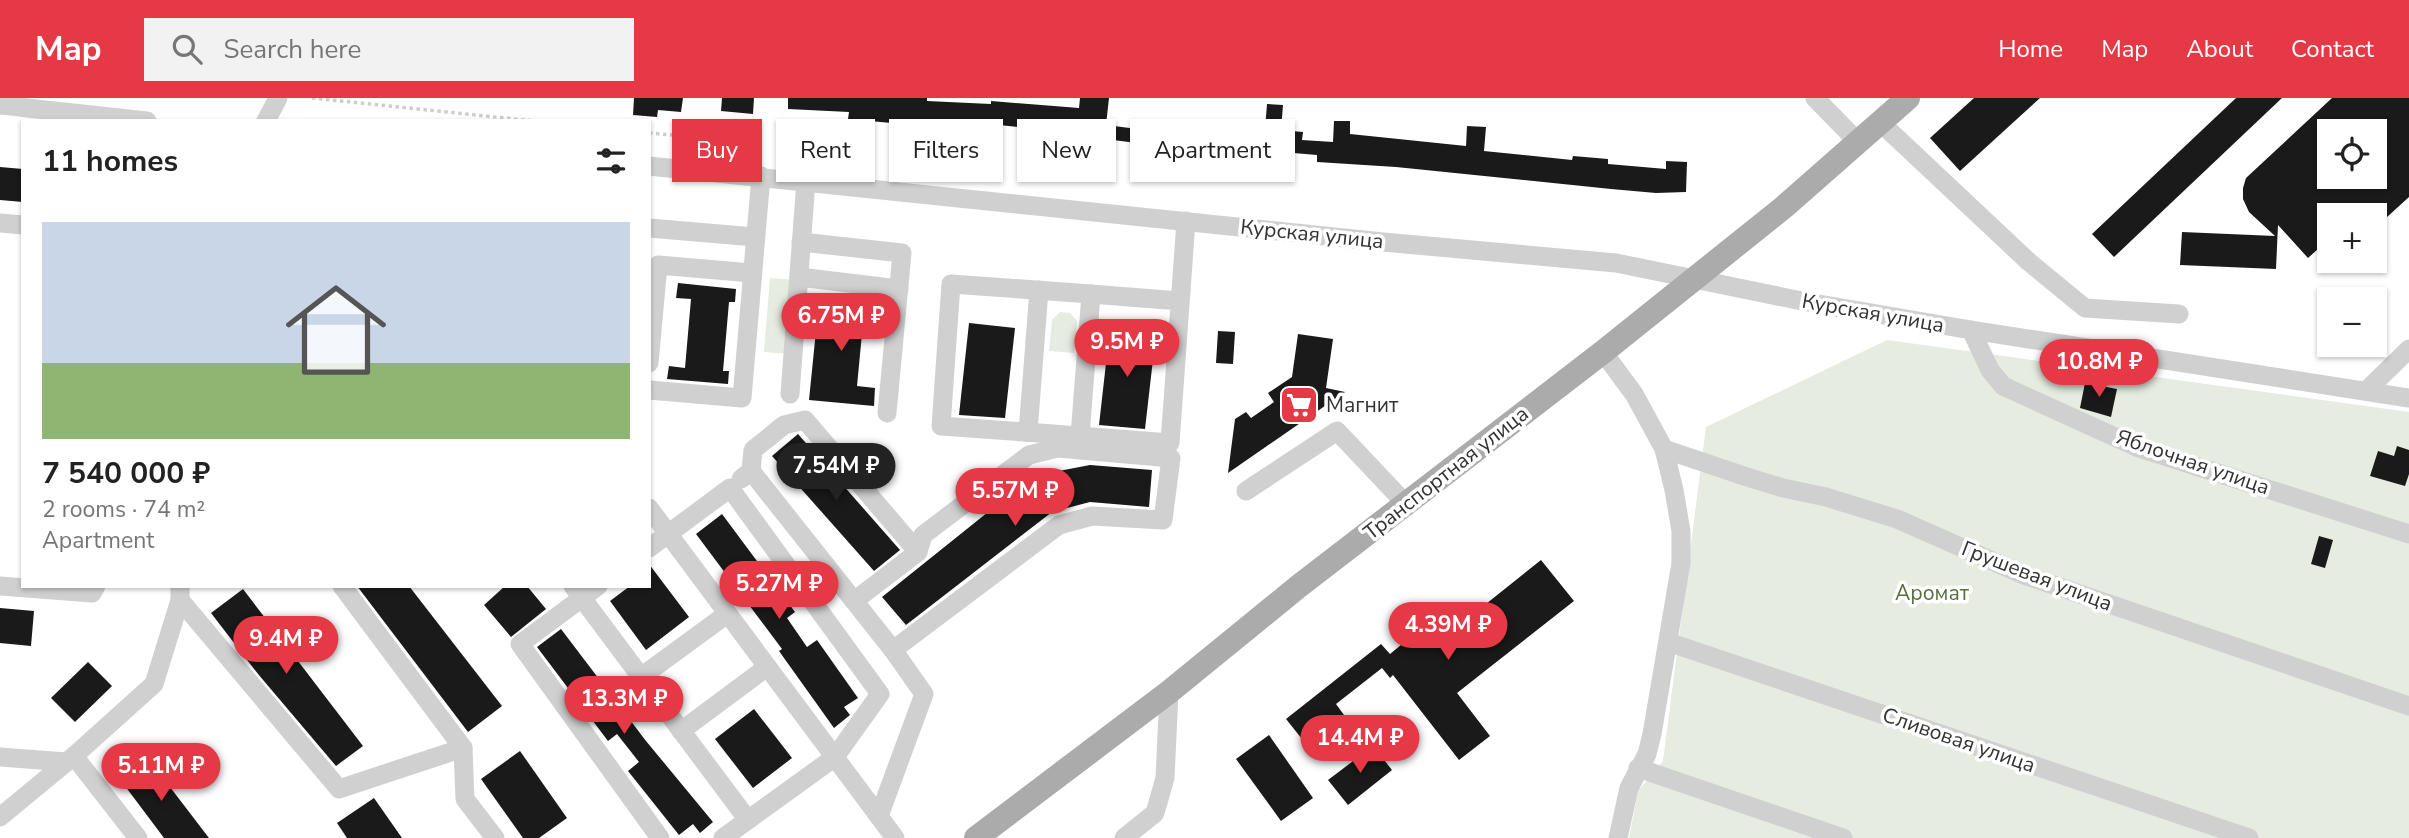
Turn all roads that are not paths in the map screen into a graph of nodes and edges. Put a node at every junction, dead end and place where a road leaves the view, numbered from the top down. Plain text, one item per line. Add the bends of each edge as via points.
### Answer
1 (278, 98) edge
2 (1815, 98) edge
3 (1908, 98) edge
4 (0, 105) edge
5 (130, 119) edge
6 (267, 119) edge
7 (1881, 122) junction
8 (1859, 143) junction
9 (651, 166) edge
10 (672, 168) edge
11 (760, 182) edge
12 (806, 182) edge
13 (816, 182) edge
14 (1186, 221) junction
15 (0, 223) edge
16 (21, 225) edge
17 (651, 228) edge
18 (755, 237) junction
19 (802, 242) junction
20 (752, 273) junction
21 (799, 277) junction
22 (1693, 279) junction
23 (898, 289) junction
24 (1039, 290) junction
25 (1091, 294) junction
26 (1180, 301) junction
27 (2179, 314) dead end
28 (1971, 330) junction
29 (651, 341) edge
30 (2409, 349) edge
31 (1603, 352) junction
32 (651, 390) edge
33 (2366, 391) junction
34 (790, 394) dead end
35 (2409, 398) edge
36 (887, 413) dead end
37 (1028, 432) junction
38 (1080, 436) junction
39 (1664, 449) junction
40 (751, 471) junction
41 (730, 488) junction
42 (1246, 491) dead end
43 (1406, 504) junction
44 (651, 511) edge
45 (2409, 534) edge
46 (668, 535) junction
47 (651, 547) edge
48 (918, 552) junction
49 (0, 586) edge
50 (21, 588) edge
51 (26, 588) edge
52 (95, 588) edge
53 (343, 588) edge
54 (578, 592) edge
55 (180, 593) edge
56 (854, 601) junction
57 (727, 614) junction
58 (1668, 642) junction
59 (893, 650) junction
60 (767, 667) junction
61 (641, 677) junction
62 (1169, 692) junction
63 (2409, 706) edge
64 (681, 731) junction
65 (463, 748) junction
66 (0, 757) edge
67 (835, 757) junction
68 (70, 759) junction
69 (1638, 768) junction
70 (879, 816) junction
71 (0, 817) edge
72 (748, 820) junction
73 (138, 838) edge
74 (495, 838) edge
75 (660, 838) edge
76 (723, 838) edge
77 (895, 838) edge
78 (976, 838) edge
79 (1124, 838) edge
80 (1618, 838) edge
81 (1843, 838) edge
82 (2249, 838) edge

1 - 6 street
2 - 8 street
3 - 7 main road, Транспортная улица
4 - 5 street
7 - 8 main road, Транспортная улица
7 - 27 street via 2029,262 2085,308
8 - 22 main road, Транспортная улица
9 - 10 street, Курская улица
11 - 18 street
12 - 19 street
13 - 14 street, Курская улица
14 - 22 street, Курская улица via 1616,263
14 - 26 street
15 - 16 street
17 - 18 street
18 - 20 street
19 - 21 street
19 - 23 street via 902,253
20 - 29 street via 658,265
20 - 32 street via 742,398
21 - 23 street
21 - 34 street
22 - 28 street, Курская улица
22 - 31 main road, Транспортная улица
23 - 36 street
24 - 25 street
24 - 37 street
24 - 37 street via 951,284 941,426
25 - 26 street
25 - 38 street
26 - 38 street via 1170,443
28 - 33 street, Курская улица
28 - 45 street, Яблочная улица via 2003,386 2139,448
30 - 33 street
31 - 39 street via 1634,394
31 - 43 main road, Транспортная улица
33 - 35 street, Курская улица
37 - 38 street
39 - 58 street via 1681,531 1681,563
39 - 63 street, Грушевая улица via 1897,519 2025,575
40 - 41 street
40 - 48 street via 753,450 784,425 805,420
40 - 56 street
41 - 46 street
41 - 67 street via 880,694
42 - 43 street via 1337,431
43 - 62 main road, Транспортная улица
44 - 46 street
46 - 47 street
46 - 57 street
48 - 56 street
48 - 59 street via 923,535 1029,455 1058,448 1171,458 1163,520 1092,516 1059,525
49 - 50 street
51 - 52 street via 92,593
53 - 65 street
54 - 61 street
54 - 75 street via 520,644
55 - 65 street via 339,789
55 - 68 street via 154,684
56 - 59 street
57 - 60 street
57 - 61 street
58 - 69 street via 1647,754
58 - 82 street, Сливовая улица
59 - 70 street via 924,694
60 - 64 street
60 - 67 street
61 - 64 street
62 - 78 main road, Транспортная улица
62 - 79 street via 1165,778 1155,813
64 - 72 street
65 - 74 street via 465,799
66 - 68 street
67 - 70 street
67 - 72 street
68 - 71 street
68 - 73 street
69 - 80 street
69 - 81 street
70 - 77 street
72 - 76 street

